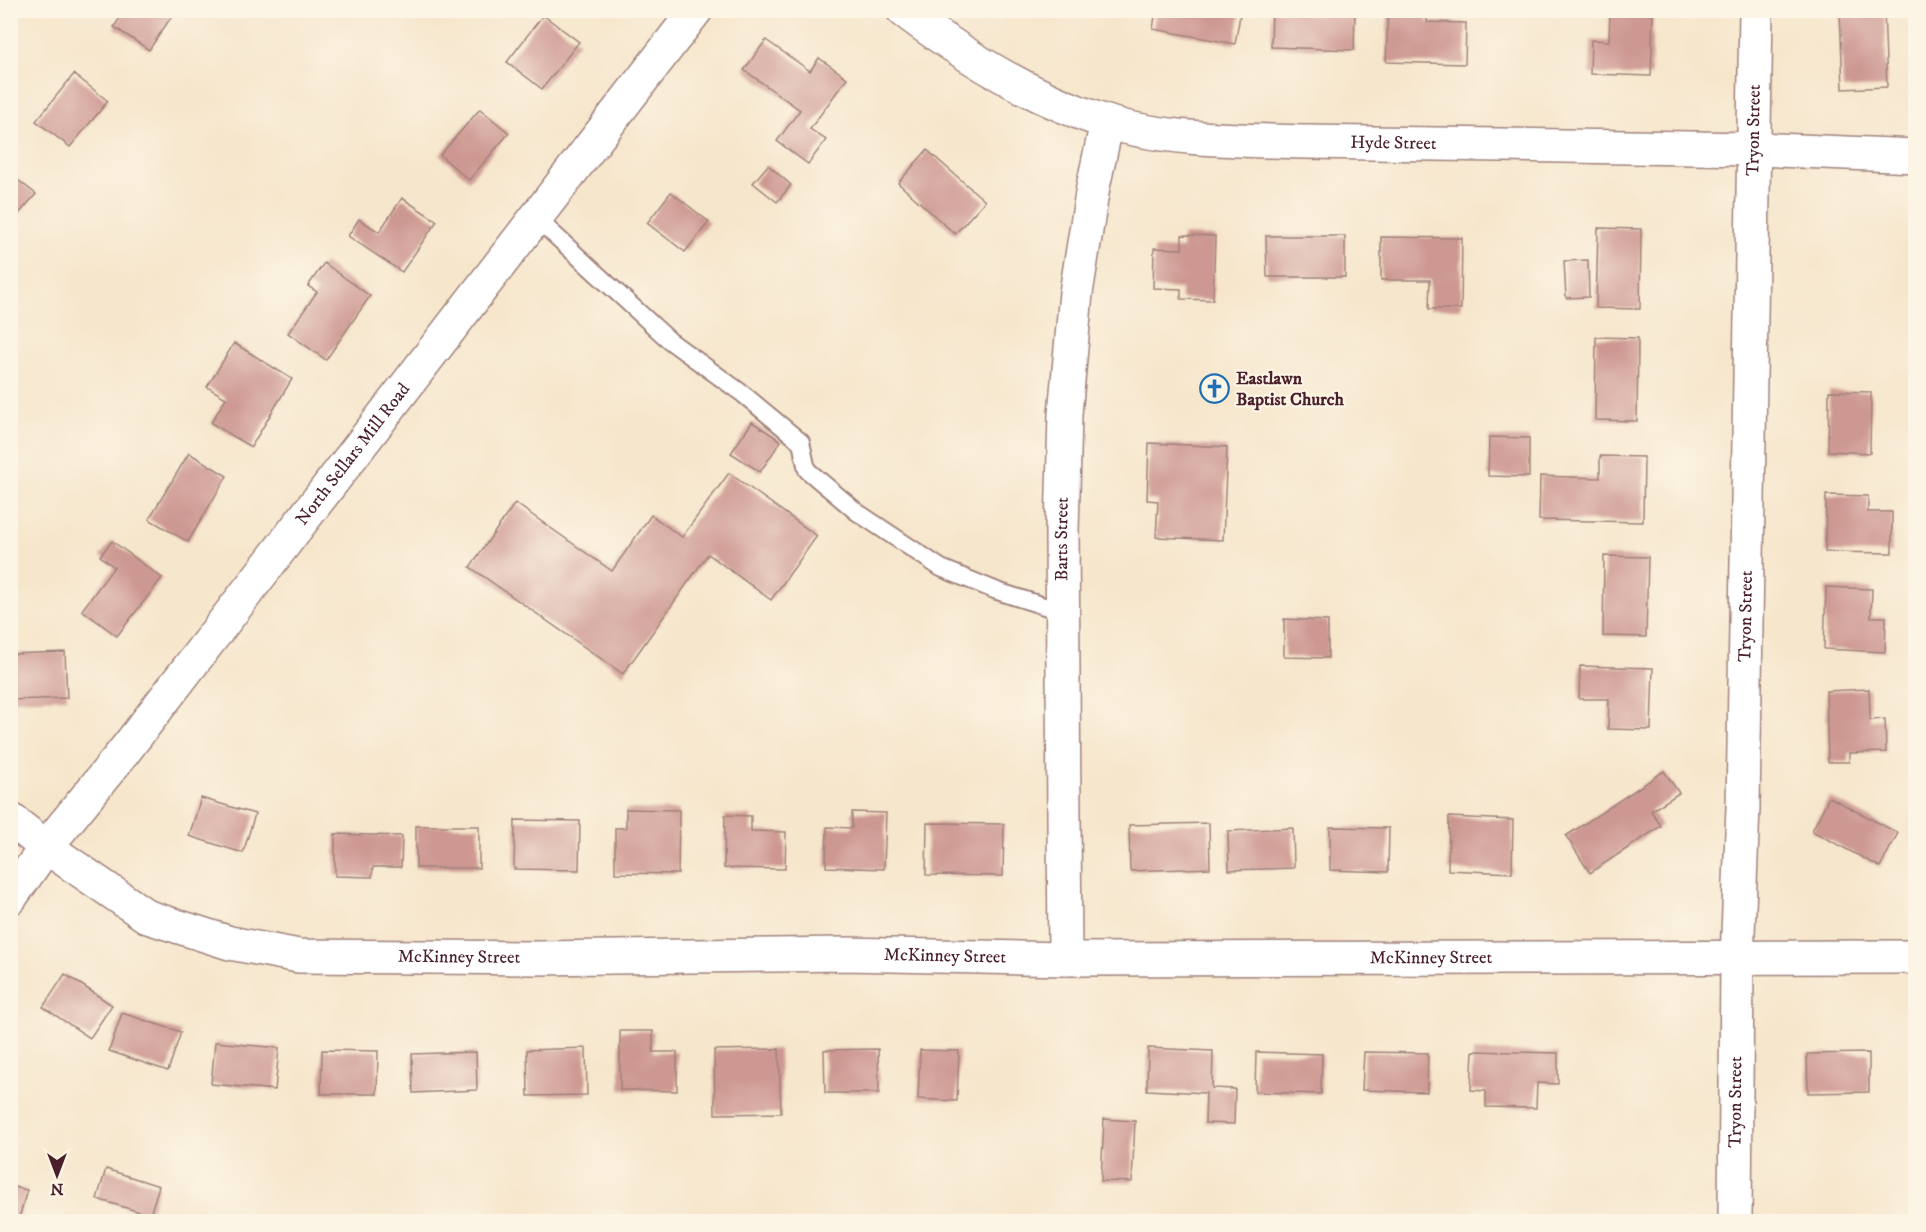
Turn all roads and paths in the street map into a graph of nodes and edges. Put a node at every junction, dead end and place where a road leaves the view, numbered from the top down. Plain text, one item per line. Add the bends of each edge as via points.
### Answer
1 (696, 10) edge
2 (903, 10) edge
3 (1756, 10) edge
4 (1107, 122) junction
5 (1756, 148) junction
6 (1916, 156) edge
7 (535, 217) junction
8 (1063, 612) junction
9 (10, 819) edge
10 (46, 847) junction
11 (10, 898) edge
12 (1916, 957) edge
13 (1065, 959) junction
14 (1737, 959) junction
15 (1735, 1221) edge

1 - 7 street, North Sellars Mill Road
2 - 4 street, Hyde Street via 954,49 992,71
3 - 5 street, Tryon Street
4 - 5 street, Hyde Street via 1232,140
4 - 8 street, Barts Street via 1077,293 1065,414
5 - 6 street, Hyde Street
5 - 14 street, Tryon Street via 1744,795
7 - 8 lane via 670,341 801,442 807,470 857,512 940,567
7 - 10 street, North Sellars Mill Road
8 - 13 street, Barts Street
9 - 10 street, McKinney Street
10 - 11 street, North Sellars Mill Road
10 - 13 street, McKinney Street via 148,917 230,943 299,956 845,954
12 - 14 street, McKinney Street
13 - 14 street, McKinney Street
14 - 15 street, Tryon Street

